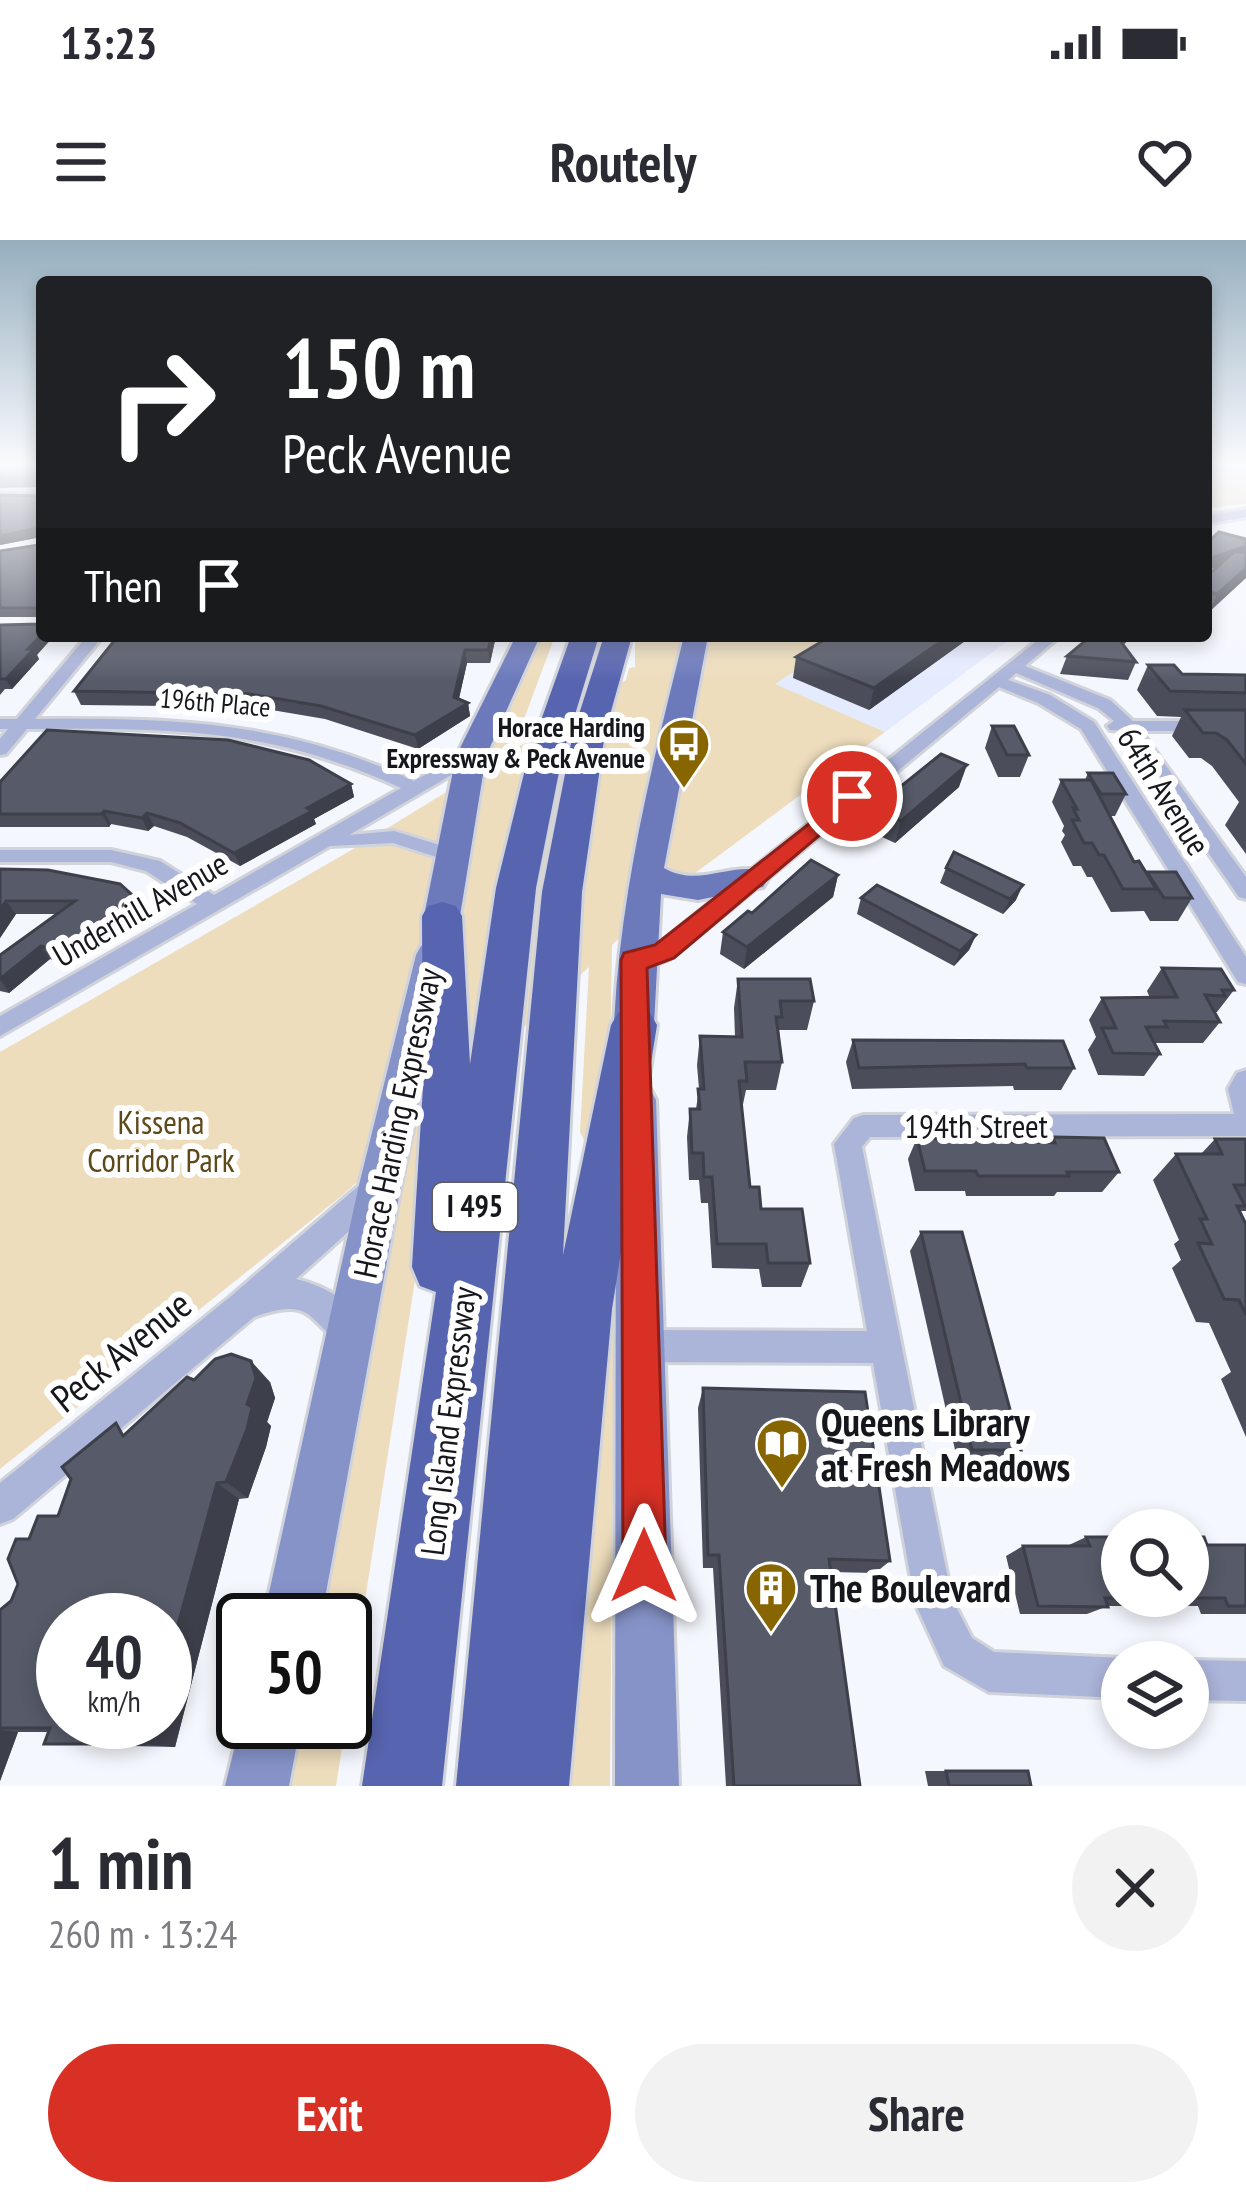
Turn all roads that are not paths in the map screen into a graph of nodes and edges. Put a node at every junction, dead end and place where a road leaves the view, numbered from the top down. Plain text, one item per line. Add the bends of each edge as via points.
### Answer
1 (90, 642) edge
2 (525, 642) edge
3 (583, 642) edge
4 (616, 642) edge
5 (695, 642) edge
6 (1044, 642) edge
7 (1013, 666) junction
8 (994, 680) junction
9 (0, 724) edge
10 (22, 724) junction
11 (1088, 726) junction
12 (1130, 726) junction
13 (1246, 727) edge
14 (0, 750) edge
15 (471, 756) junction
16 (416, 788) junction
17 (312, 848) junction
18 (0, 856) edge
19 (452, 856) junction
20 (647, 873) junction
21 (751, 879) junction
22 (1186, 881) junction
23 (1242, 886) edge
24 (213, 904) junction
25 (442, 916) junction
26 (634, 960) junction
27 (1246, 976) edge
28 (634, 1025) junction
29 (0, 1027) edge
30 (1246, 1080) edge
31 (1246, 1111) edge
32 (1246, 1125) edge
33 (380, 1185) junction
34 (241, 1308) junction
35 (353, 1333) junction
36 (642, 1346) junction
37 (885, 1347) junction
38 (0, 1506) edge
39 (298, 1593) edge
40 (1101, 1677) edge
41 (1209, 1681) edge
42 (1246, 1682) edge
43 (265, 1749) edge
44 (257, 1786) edge
45 (390, 1786) edge
46 (401, 1786) edge
47 (496, 1786) edge
48 (529, 1786) edge
49 (647, 1786) edge

1 - 10 street
2 - 15 main road, Horace Harding Expressway
3 - 46 highway, Long Island Expressway / I 495 via 545,757 516,888
4 - 47 highway, Long Island Expressway / I 495 via 583,759 562,892
5 - 20 main road
6 - 7 street
7 - 8 street
7 - 12 street, 64th Avenue via 1104,704
8 - 11 street, 64th Avenue
8 - 21 street
9 - 10 street, 196th Place
10 - 14 street
10 - 16 street, 196th Place via 172,724 270,734 332,749
11 - 12 street
11 - 22 street, 64th Avenue
12 - 13 street
12 - 23 street, 64th Avenue
15 - 16 street, Underhill Avenue
15 - 19 main road, Horace Harding Expressway
16 - 17 street, Underhill Avenue
17 - 19 street, Underhill Avenue via 383,836
17 - 24 street, Underhill Avenue
18 - 24 street via 111,856 153,866
19 - 25 main road, Horace Harding Expressway
20 - 21 main road via 695,889
20 - 26 main road
21 - 26 street via 664,951
22 - 23 street
22 - 27 street, 64th Avenue
24 - 29 street, Underhill Avenue
25 - 33 main road, Horace Harding Expressway
25 - 45 highway via 442,1249
26 - 28 main road
28 - 36 main road
28 - 48 highway via 564,1429
30 - 31 street
32 - 37 street, 194th Street via 862,1126 848,1144
33 - 34 street, Peck Avenue
33 - 35 main road, Horace Harding Expressway
34 - 35 street, Peck Avenue via 283,1292 308,1293
34 - 38 street, Peck Avenue
35 - 39 main road, Horace Harding Expressway
36 - 37 street
36 - 49 main road
37 - 40 street, 194th Street via 934,1604 958,1652 989,1672
41 - 42 street
43 - 44 main road

